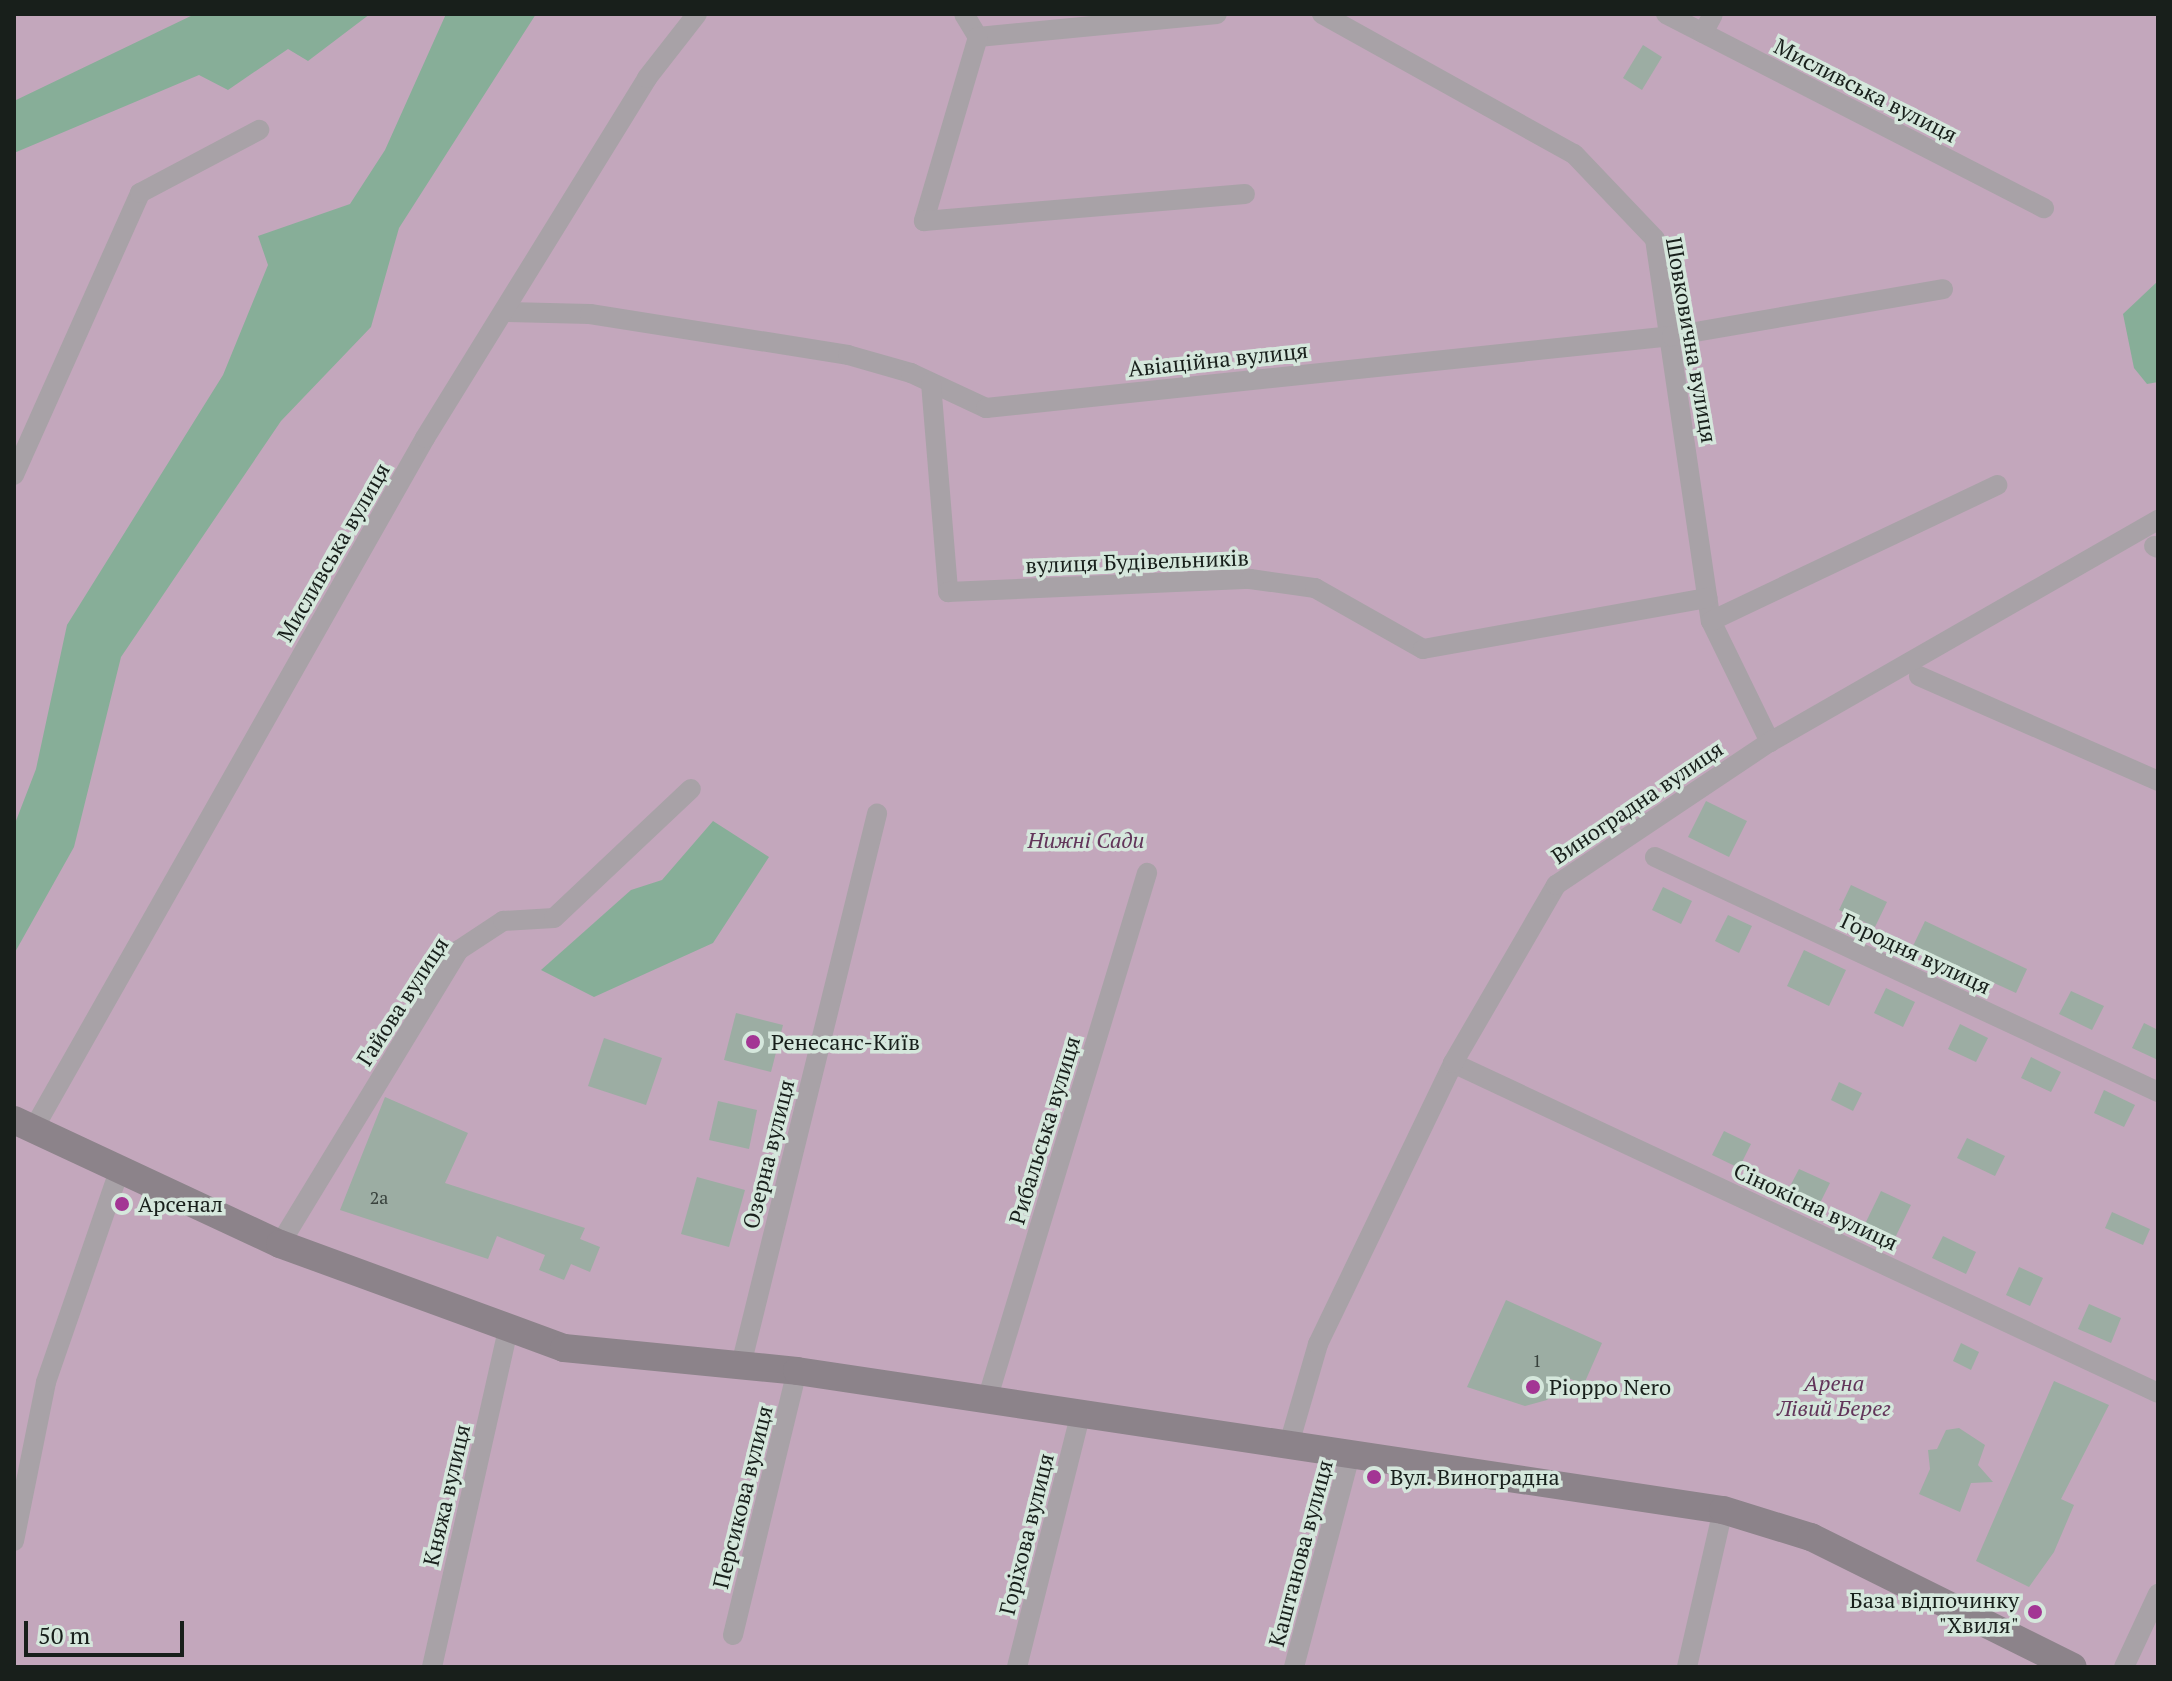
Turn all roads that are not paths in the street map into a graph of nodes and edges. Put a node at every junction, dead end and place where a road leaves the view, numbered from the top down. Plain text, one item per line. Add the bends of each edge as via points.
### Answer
1 (697, 14) edge
2 (964, 14) edge
3 (1217, 14) edge
4 (1322, 14) edge
5 (1666, 14) edge
6 (1713, 14) edge
7 (1703, 33) junction
8 (978, 37) junction
9 (259, 130) dead end
10 (1245, 194) dead end
11 (2044, 208) dead end
12 (1943, 289) dead end
13 (507, 312) junction
14 (1672, 336) junction
15 (931, 383) junction
16 (14, 475) edge
17 (1997, 485) dead end
18 (2158, 520) edge
19 (1707, 598) junction
20 (1711, 621) junction
21 (1919, 676) dead end
22 (1770, 742) junction
23 (2158, 781) edge
24 (691, 789) dead end
25 (877, 814) dead end
26 (1655, 857) dead end
27 (1147, 873) dead end
28 (1453, 1063) junction
29 (2158, 1092) edge
30 (24, 1124) edge
31 (119, 1171) junction
32 (280, 1244) junction
33 (507, 1333) junction
34 (741, 1365) junction
35 (797, 1371) junction
36 (2158, 1393) edge
37 (987, 1400) junction
38 (1081, 1413) junction
39 (1289, 1444) junction
40 (1351, 1451) junction
41 (1723, 1510) junction
42 (14, 1541) edge
43 (2158, 1594) edge
44 (733, 1635) dead end
45 (432, 1667) edge
46 (1017, 1667) edge
47 (1294, 1667) edge
48 (1687, 1667) edge
49 (2073, 1667) edge
50 (2124, 1667) edge

1 - 13 street, Мисливська вулиця via 647,78
2 - 8 street
3 - 8 street
4 - 14 street, Шовковична вулиця via 1522,119 1623,198 1655,239
5 - 7 street, Мисливська вулиця
6 - 7 street
7 - 11 street, Мисливська вулиця
8 - 10 street via 924,221
9 - 16 street via 140,193
12 - 14 street, Авіаційна вулиця
13 - 15 street, Авіаційна вулиця via 590,314 709,330 848,355
13 - 30 street, Мисливська вулиця via 425,438
14 - 15 street, Авіаційна вулиця via 986,408
14 - 19 street, Шовковична вулиця
15 - 19 street, вулиця Будівельників via 948,592 1250,579 1315,588 1423,649
17 - 20 street
18 - 22 street, Виноградна вулиця
19 - 20 street, Шовковична вулиця
20 - 22 street, Шовковична вулиця
21 - 23 street
22 - 28 street, Виноградна вулиця via 1556,885
24 - 32 street, Гайова вулиця via 554,918 503,921 459,950
25 - 34 street, Озерна вулиця
26 - 29 street, Городня вулиця
27 - 37 street, Рибальська вулиця
28 - 36 street, Сінокісна вулиця
28 - 39 street, Виноградна вулиця via 1318,1344
30 - 31 street
31 - 32 street
31 - 42 street via 46,1382
32 - 33 street
33 - 34 street via 613,1358
33 - 45 street, Княжа вулиця
34 - 35 street
35 - 37 street
35 - 44 street, Персикова вулиця
37 - 38 street
38 - 39 street
38 - 46 street, Горіхова вулиця
39 - 40 street
40 - 41 street
40 - 47 street, Каштанова вулиця
41 - 48 street
41 - 49 street via 1811,1537
43 - 50 street

